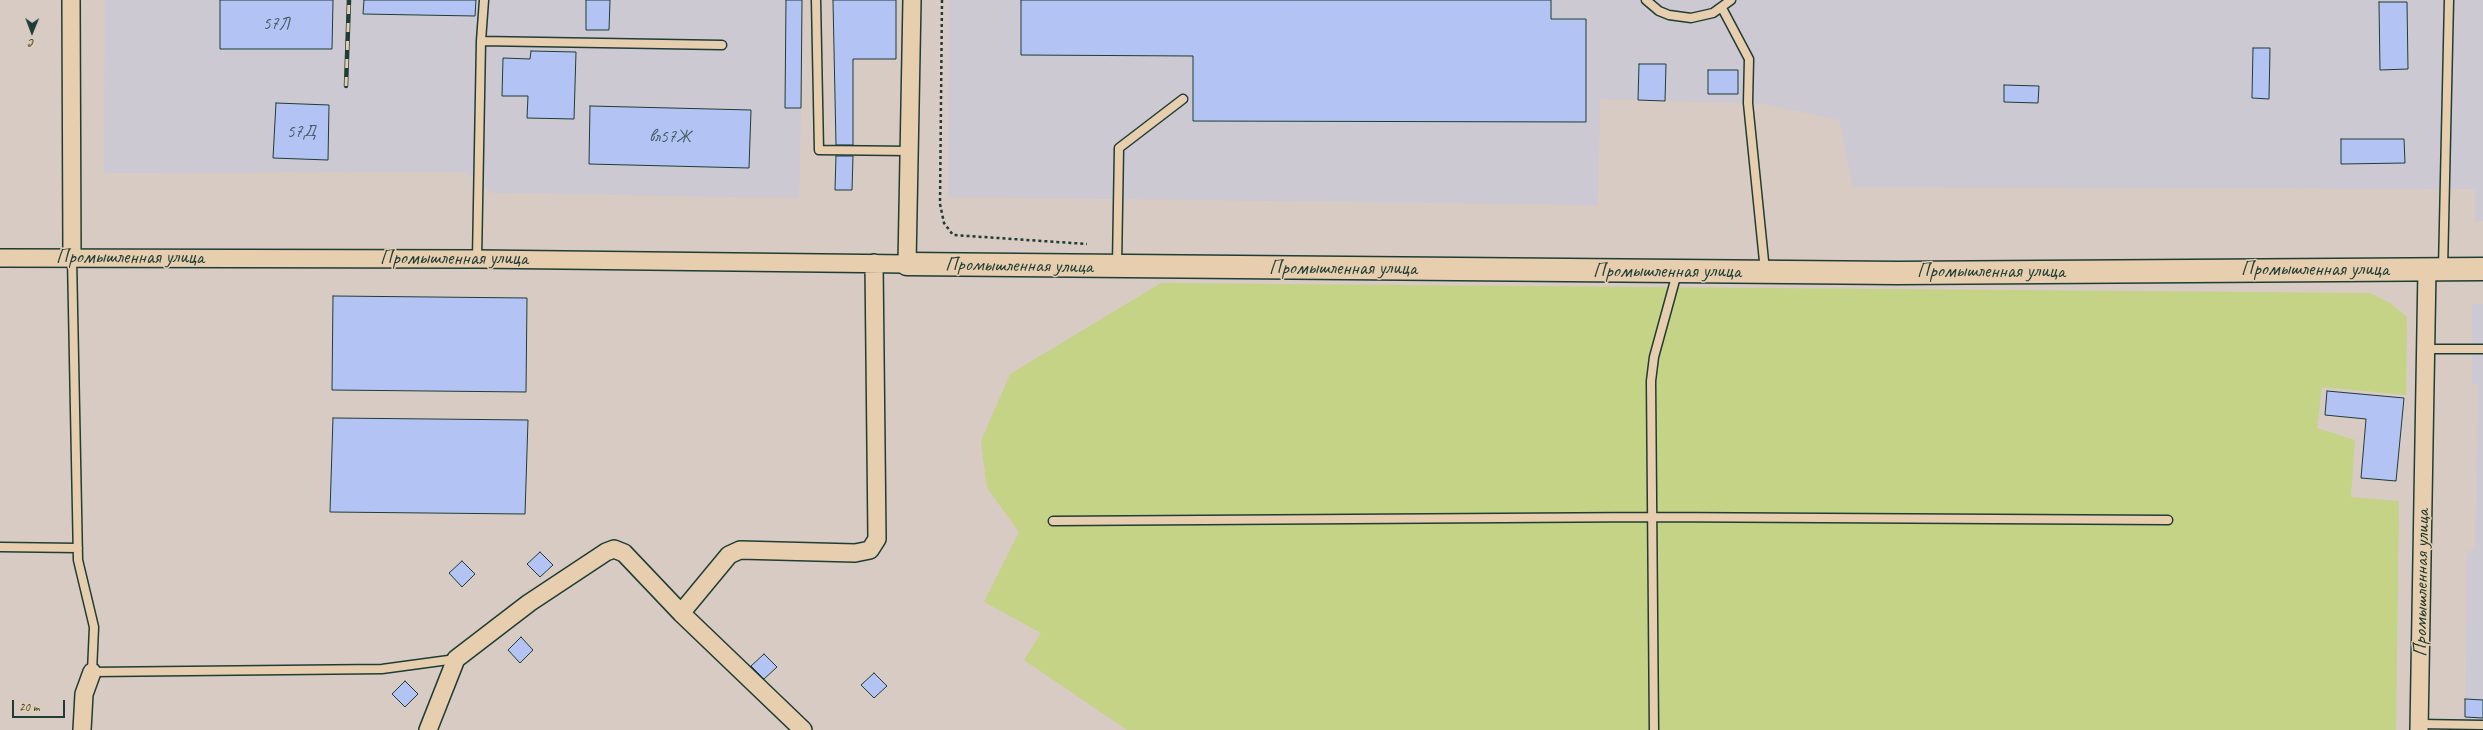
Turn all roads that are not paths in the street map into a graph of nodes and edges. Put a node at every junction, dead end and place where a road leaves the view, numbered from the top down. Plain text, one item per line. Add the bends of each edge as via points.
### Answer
1 (71, 0) edge
2 (484, 0) edge
3 (816, 0) edge
4 (912, 0) edge
5 (1646, 0) edge
6 (1731, 0) edge
7 (2449, 0) edge
8 (1722, 8) junction
9 (481, 41) junction
10 (722, 45) dead end
11 (1183, 99) dead end
12 (910, 152) junction
13 (0, 258) edge
14 (72, 258) junction
15 (477, 259) junction
16 (874, 264) junction
17 (907, 264) junction
18 (1117, 268) junction
19 (2435, 269) junction
20 (2483, 269) edge
21 (1677, 272) junction
22 (1765, 272) junction
23 (2426, 349) junction
24 (2483, 349) edge
25 (1651, 517) junction
26 (2168, 520) dead end
27 (1054, 521) dead end
28 (0, 547) edge
29 (78, 548) junction
30 (681, 613) junction
31 (456, 659) junction
32 (92, 672) junction
33 (2483, 725) edge
34 (2419, 727) edge
35 (82, 730) edge
36 (428, 730) edge
37 (803, 730) edge
38 (1654, 730) edge

1 - 14 street
2 - 9 lane
3 - 12 lane via 818,150
4 - 12 street
5 - 8 lane via 1659,11 1680,18 1702,16
6 - 8 lane
7 - 19 lane
8 - 22 lane via 1749,59 1748,103
9 - 10 lane
9 - 15 lane
11 - 18 lane via 1119,148
12 - 17 street
13 - 14 street, Промышленная улица
14 - 15 street, Промышленная улица
14 - 29 lane
15 - 16 street, Промышленная улица
16 - 17 street, Промышленная улица
16 - 30 street via 877,539 870,550 855,553 740,550 729,555
17 - 18 street, Промышленная улица
18 - 21 street, Промышленная улица
19 - 20 street, Промышленная улица
19 - 22 street, Промышленная улица
19 - 23 street, Промышленная улица
21 - 22 street, Промышленная улица
21 - 25 lane via 1654,357 1651,381
23 - 24 lane
23 - 34 street, Промышленная улица
25 - 26 lane
25 - 27 lane
25 - 38 lane
28 - 29 lane
29 - 32 lane via 78,560 94,627
30 - 31 street via 624,553 614,550 606,552 529,603
30 - 37 street
31 - 32 lane via 382,669
31 - 36 street
32 - 35 street via 84,694
33 - 34 lane

